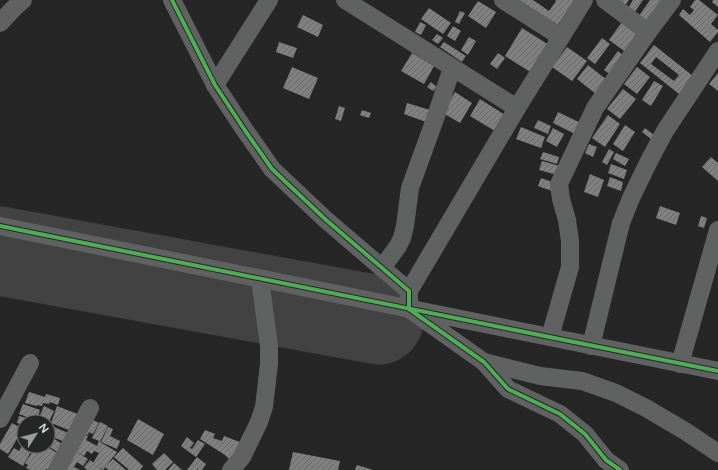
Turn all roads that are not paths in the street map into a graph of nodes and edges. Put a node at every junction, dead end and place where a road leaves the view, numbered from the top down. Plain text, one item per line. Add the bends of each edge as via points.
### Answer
1 (172, 0) edge
2 (269, 0) edge
3 (345, 0) edge
4 (503, 0) edge
5 (584, 0) edge
6 (605, 0) edge
7 (672, 0) edge
8 (12, 6) edge
9 (0, 23) edge
10 (648, 32) junction
11 (561, 37) junction
12 (718, 51) edge
13 (452, 68) junction
14 (216, 85) junction
15 (517, 108) junction
16 (0, 226) edge
17 (718, 230) edge
18 (382, 268) junction
19 (260, 279) junction
20 (409, 291) junction
21 (409, 309) junction
22 (550, 337) junction
23 (591, 346) junction
24 (484, 362) junction
25 (30, 363) dead end
26 (680, 364) junction
27 (718, 371) edge
28 (90, 408) dead end
29 (0, 420) edge
30 (718, 454) edge
31 (609, 466) edge
32 (57, 470) edge
33 (232, 470) edge

1 - 14 street
2 - 14 street
3 - 13 street
4 - 11 street
5 - 11 street
6 - 10 street
7 - 10 street
8 - 9 street
10 - 22 street via 595,108 560,184 570,241 570,267
11 - 15 street
12 - 23 street via 665,130 620,223
13 - 15 street
13 - 18 street via 410,188 402,238
14 - 18 street via 272,169
15 - 20 street
16 - 19 street
17 - 26 street
18 - 20 street
19 - 21 street
19 - 33 street via 269,346 264,407 246,450
20 - 21 street
21 - 22 street
21 - 24 street
22 - 23 street
23 - 26 street
24 - 30 street via 540,376 582,381 616,393 685,431
24 - 31 street via 508,389 560,414 585,434
25 - 29 street
26 - 27 street
28 - 32 street

